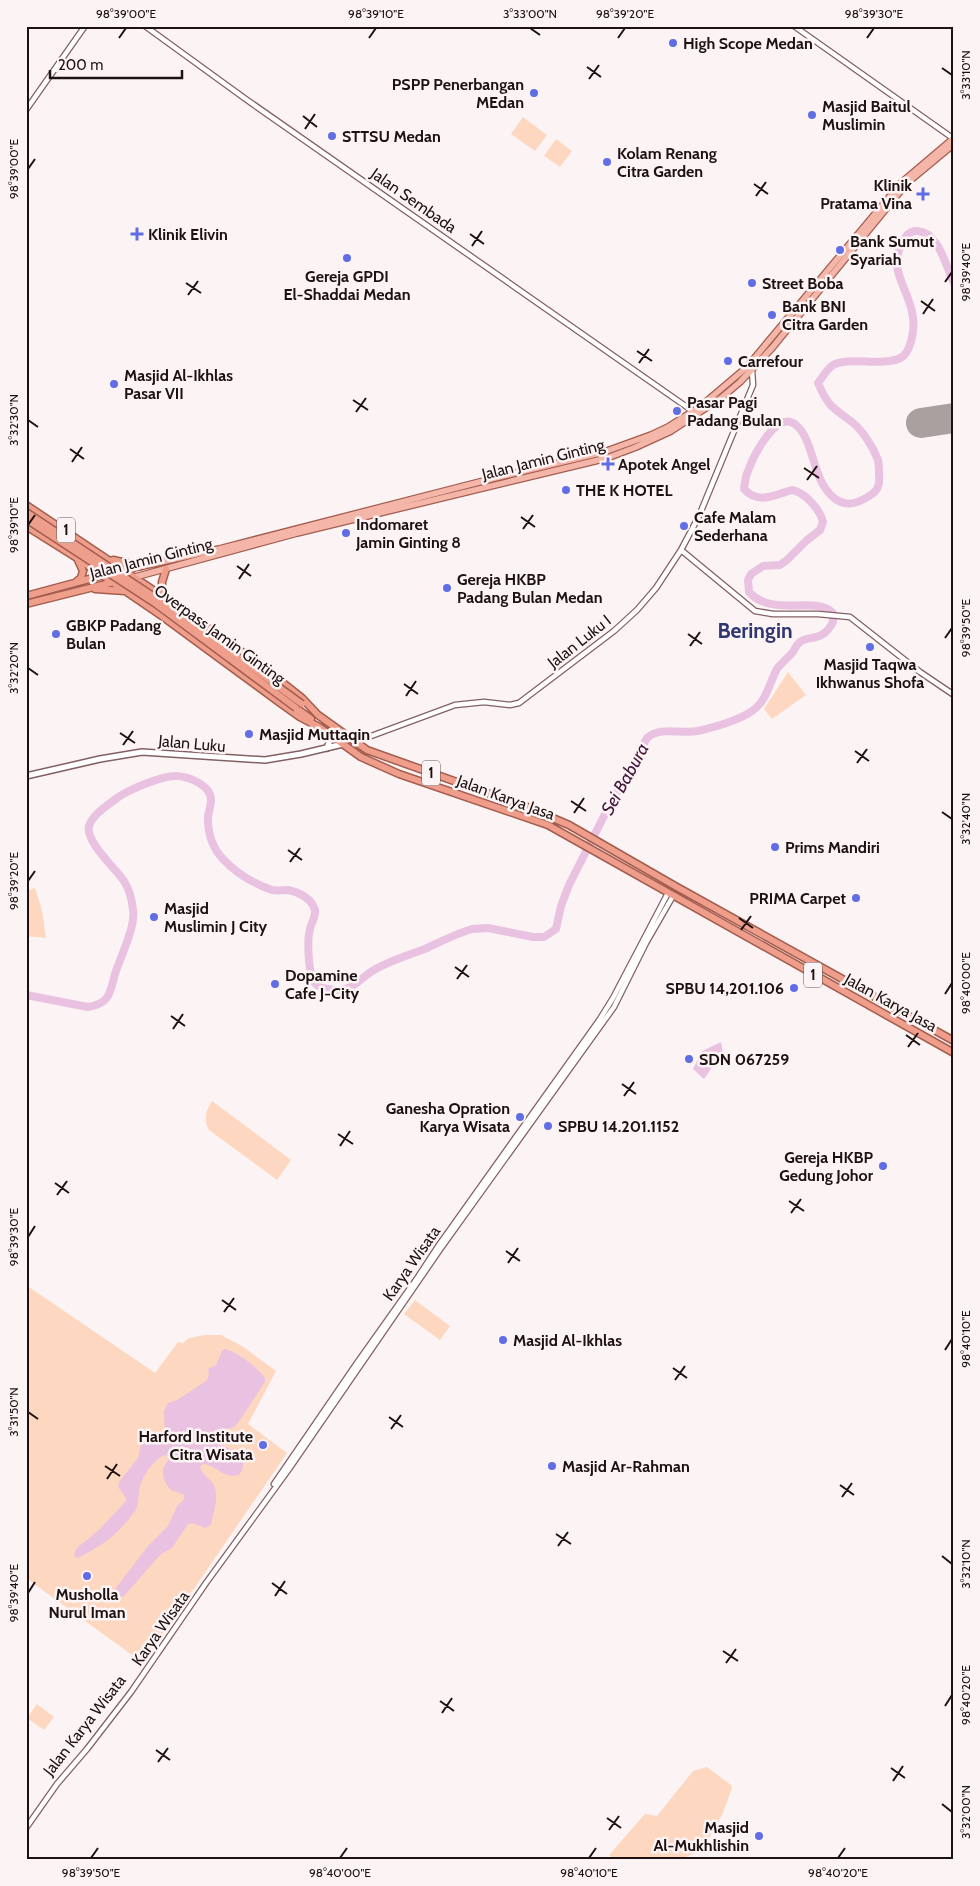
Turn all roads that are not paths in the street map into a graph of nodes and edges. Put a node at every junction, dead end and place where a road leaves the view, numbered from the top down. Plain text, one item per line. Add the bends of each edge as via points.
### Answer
1 (85, 26) edge
2 (145, 26) edge
3 (794, 26) edge
4 (26, 110) edge
5 (953, 140) edge
6 (752, 370) junction
7 (694, 412) junction
8 (26, 505) edge
9 (26, 512) edge
10 (26, 519) edge
11 (26, 526) edge
12 (93, 549) junction
13 (681, 550) junction
14 (105, 556) junction
15 (77, 558) junction
16 (84, 563) junction
17 (141, 566) junction
18 (166, 569) junction
19 (125, 570) junction
20 (102, 575) junction
21 (135, 577) junction
22 (113, 582) junction
23 (71, 584) junction
24 (84, 589) junction
25 (128, 592) junction
26 (162, 595) junction
27 (26, 596) edge
28 (172, 602) junction
29 (26, 604) edge
30 (162, 616) junction
31 (954, 695) edge
32 (299, 706) junction
33 (318, 714) junction
34 (322, 729) junction
35 (366, 738) junction
36 (354, 742) junction
37 (343, 744) junction
38 (327, 748) junction
39 (367, 750) junction
40 (26, 776) edge
41 (552, 817) junction
42 (548, 825) junction
43 (671, 894) junction
44 (919, 1023) junction
45 (915, 1030) junction
46 (954, 1041) edge
47 (954, 1053) edge
48 (184, 1612) junction
49 (163, 1641) joint
50 (145, 1668) junction
51 (79, 1758) joint
52 (26, 1826) edge

1 - 4 street
2 - 7 street, Jalan Sembada
3 - 5 street
5 - 6 main road, Jalan Jamin Ginting via 907,183
5 - 7 main road, Jalan Jamin Ginting via 896,188 747,367
6 - 13 street, Jalan Luku I via 752,389 706,500
6 - 18 main road, Jalan Jamin Ginting via 687,422 656,439 607,458 297,533
7 - 17 main road, Jalan Jamin Ginting via 651,435 604,452
8 - 12 highway, 1
9 - 32 highway, Overpass Jamin Ginting / 1, bridge via 159,600
10 - 32 highway, Overpass Jamin Ginting / 1, bridge via 156,604
11 - 15 highway, 1
12 - 14 highway, 1
12 - 16 highway
13 - 31 street via 755,611 840,615 854,620
13 - 35 street, Jalan Luku I via 636,610 522,701 455,706
14 - 17 highway
14 - 19 highway, 1
15 - 16 highway, 1
15 - 23 highway via 83,574
16 - 20 highway, 1
17 - 19 main road, Jalan Jamin Ginting
18 - 21 main road, Jalan Jamin Ginting
18 - 26 highway
19 - 20 highway, Jalan Jamin Ginting
19 - 21 highway, 1
20 - 22 highway, 1
20 - 23 highway, Jalan Jamin Ginting
21 - 22 highway, Jalan Jamin Ginting
21 - 26 highway, Jalan Karya Jasa / 1
22 - 24 highway, Jalan Jamin Ginting
22 - 25 highway, Jalan Karya Jasa / 1
23 - 27 highway, Jalan Jamin Ginting
24 - 25 highway
24 - 29 highway, Jalan Jamin Ginting
25 - 30 highway, Jalan Karya Jasa / 1
26 - 28 highway, Jalan Karya Jasa / 1
28 - 30 highway via 164,607
28 - 33 highway, Jalan Karya Jasa / 1 via 271,673
30 - 34 highway, Jalan Karya Jasa / 1 via 300,717
32 - 33 highway, Overpass Jamin Ginting / 1
32 - 34 highway, Overpass Jamin Ginting / 1
33 - 36 highway, Jalan Karya Jasa / 1
34 - 37 highway, Jalan Karya Jasa / 1
34 - 38 main road via 330,740
35 - 36 street, Jalan Luku I
35 - 39 street
36 - 39 highway, Jalan Karya Jasa / 1
37 - 38 main road, Jalan Luku
37 - 42 highway, Jalan Karya Jasa / 1 via 361,757 399,774
38 - 40 main road, Jalan Luku via 265,760 142,752
39 - 41 highway, Jalan Karya Jasa / 1
41 - 42 highway
41 - 44 highway, Jalan Karya Jasa / 1
42 - 43 highway, Jalan Karya Jasa / 1
43 - 45 highway, Jalan Karya Jasa / 1
43 - 48 street, Karya Wisata via 600,1019 439,1244
43 - 48 street, Karya Wisata via 614,1007 441,1248 289,1469
44 - 45 highway
44 - 46 highway, Jalan Karya Jasa / 1
45 - 47 highway, Jalan Karya Jasa / 1
48 - 49 street, Karya Wisata
48 - 50 street, Karya Wisata
49 - 50 street, Jalan Karya Wisata
50 - 51 street, Karya Wisata
50 - 52 street, Jalan Karya Wisata via 96,1734 54,1782
51 - 52 street, Jalan Karya Wisata

